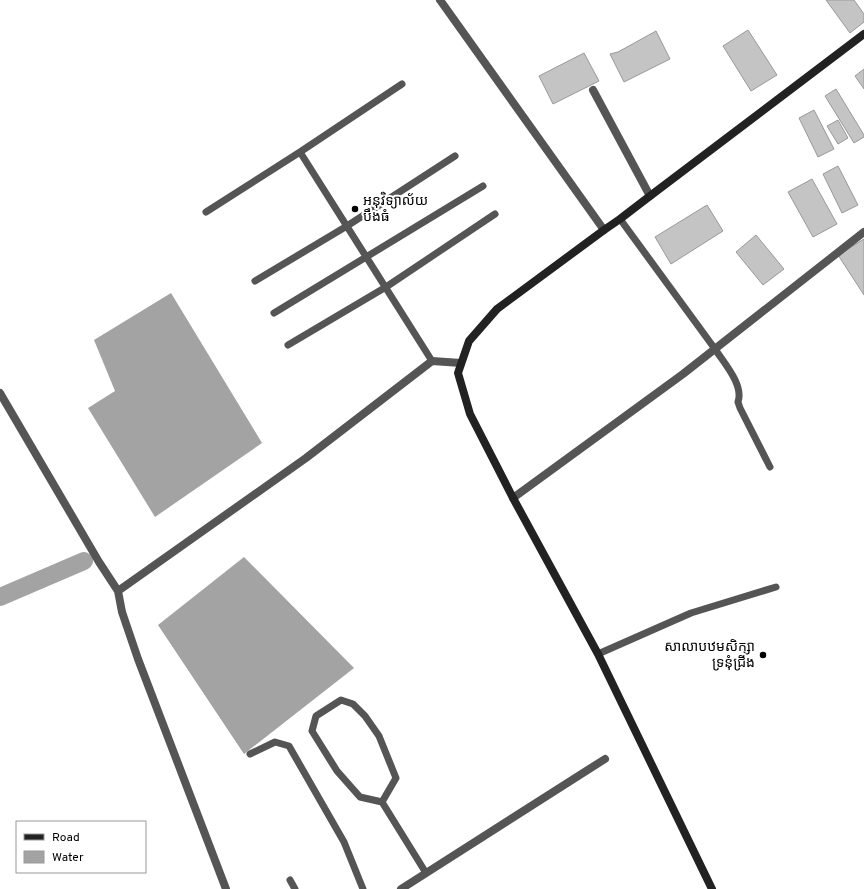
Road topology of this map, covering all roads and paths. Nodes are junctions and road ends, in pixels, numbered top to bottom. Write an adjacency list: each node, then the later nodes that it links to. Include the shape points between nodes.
1 (440, 0): 13 (street)
2 (864, 34): 8 (main road)
3 (402, 84): 5 (lane)
4 (593, 90): 8 (street)
5 (300, 152): 9 (lane); 12 (lane)
6 (455, 156): 12 (lane)
7 (483, 186): 15 (lane)
8 (650, 196): 11 (main road)
9 (206, 212)
10 (495, 214): 17 (lane)
11 (620, 219): 13 (main road); 20 (lane)
12 (347, 226): 15 (lane); 16 (lane)
13 (604, 230): 22 (main road, via 497,308 469,340)
14 (864, 232): 20 (street)
15 (366, 256): 17 (lane); 18 (lane)
16 (254, 281)
17 (386, 287): 19 (lane); 21 (lane)
18 (274, 313)
19 (288, 345)
20 (715, 349): 24 (lane, via 737,384 740,408); 25 (street)
21 (432, 361): 22 (street); 27 (street, via 306,458)
22 (461, 363): 25 (main road, via 458,373 470,414)
23 (0, 393): 27 (street)
24 (770, 467)
25 (512, 498): 28 (main road)
26 (776, 587): 28 (lane, via 691,614)
27 (118, 591): 34 (street, via 122,612 138,659)
28 (598, 654): 38 (main road)
29 (250, 754): 36 (lane, via 275,742 289,746 344,842)
30 (605, 759): 32 (street)
31 (382, 802): 31 (lane, via 396,778 379,736 365,716 353,704 341,700 316,716 312,730 337,771 360,797); 32 (lane)
32 (426, 873): 37 (street)
33 (290, 880): 35 (lane)
34 (226, 889)
35 (295, 889)
36 (363, 889)
37 (401, 889)
38 (712, 889)

